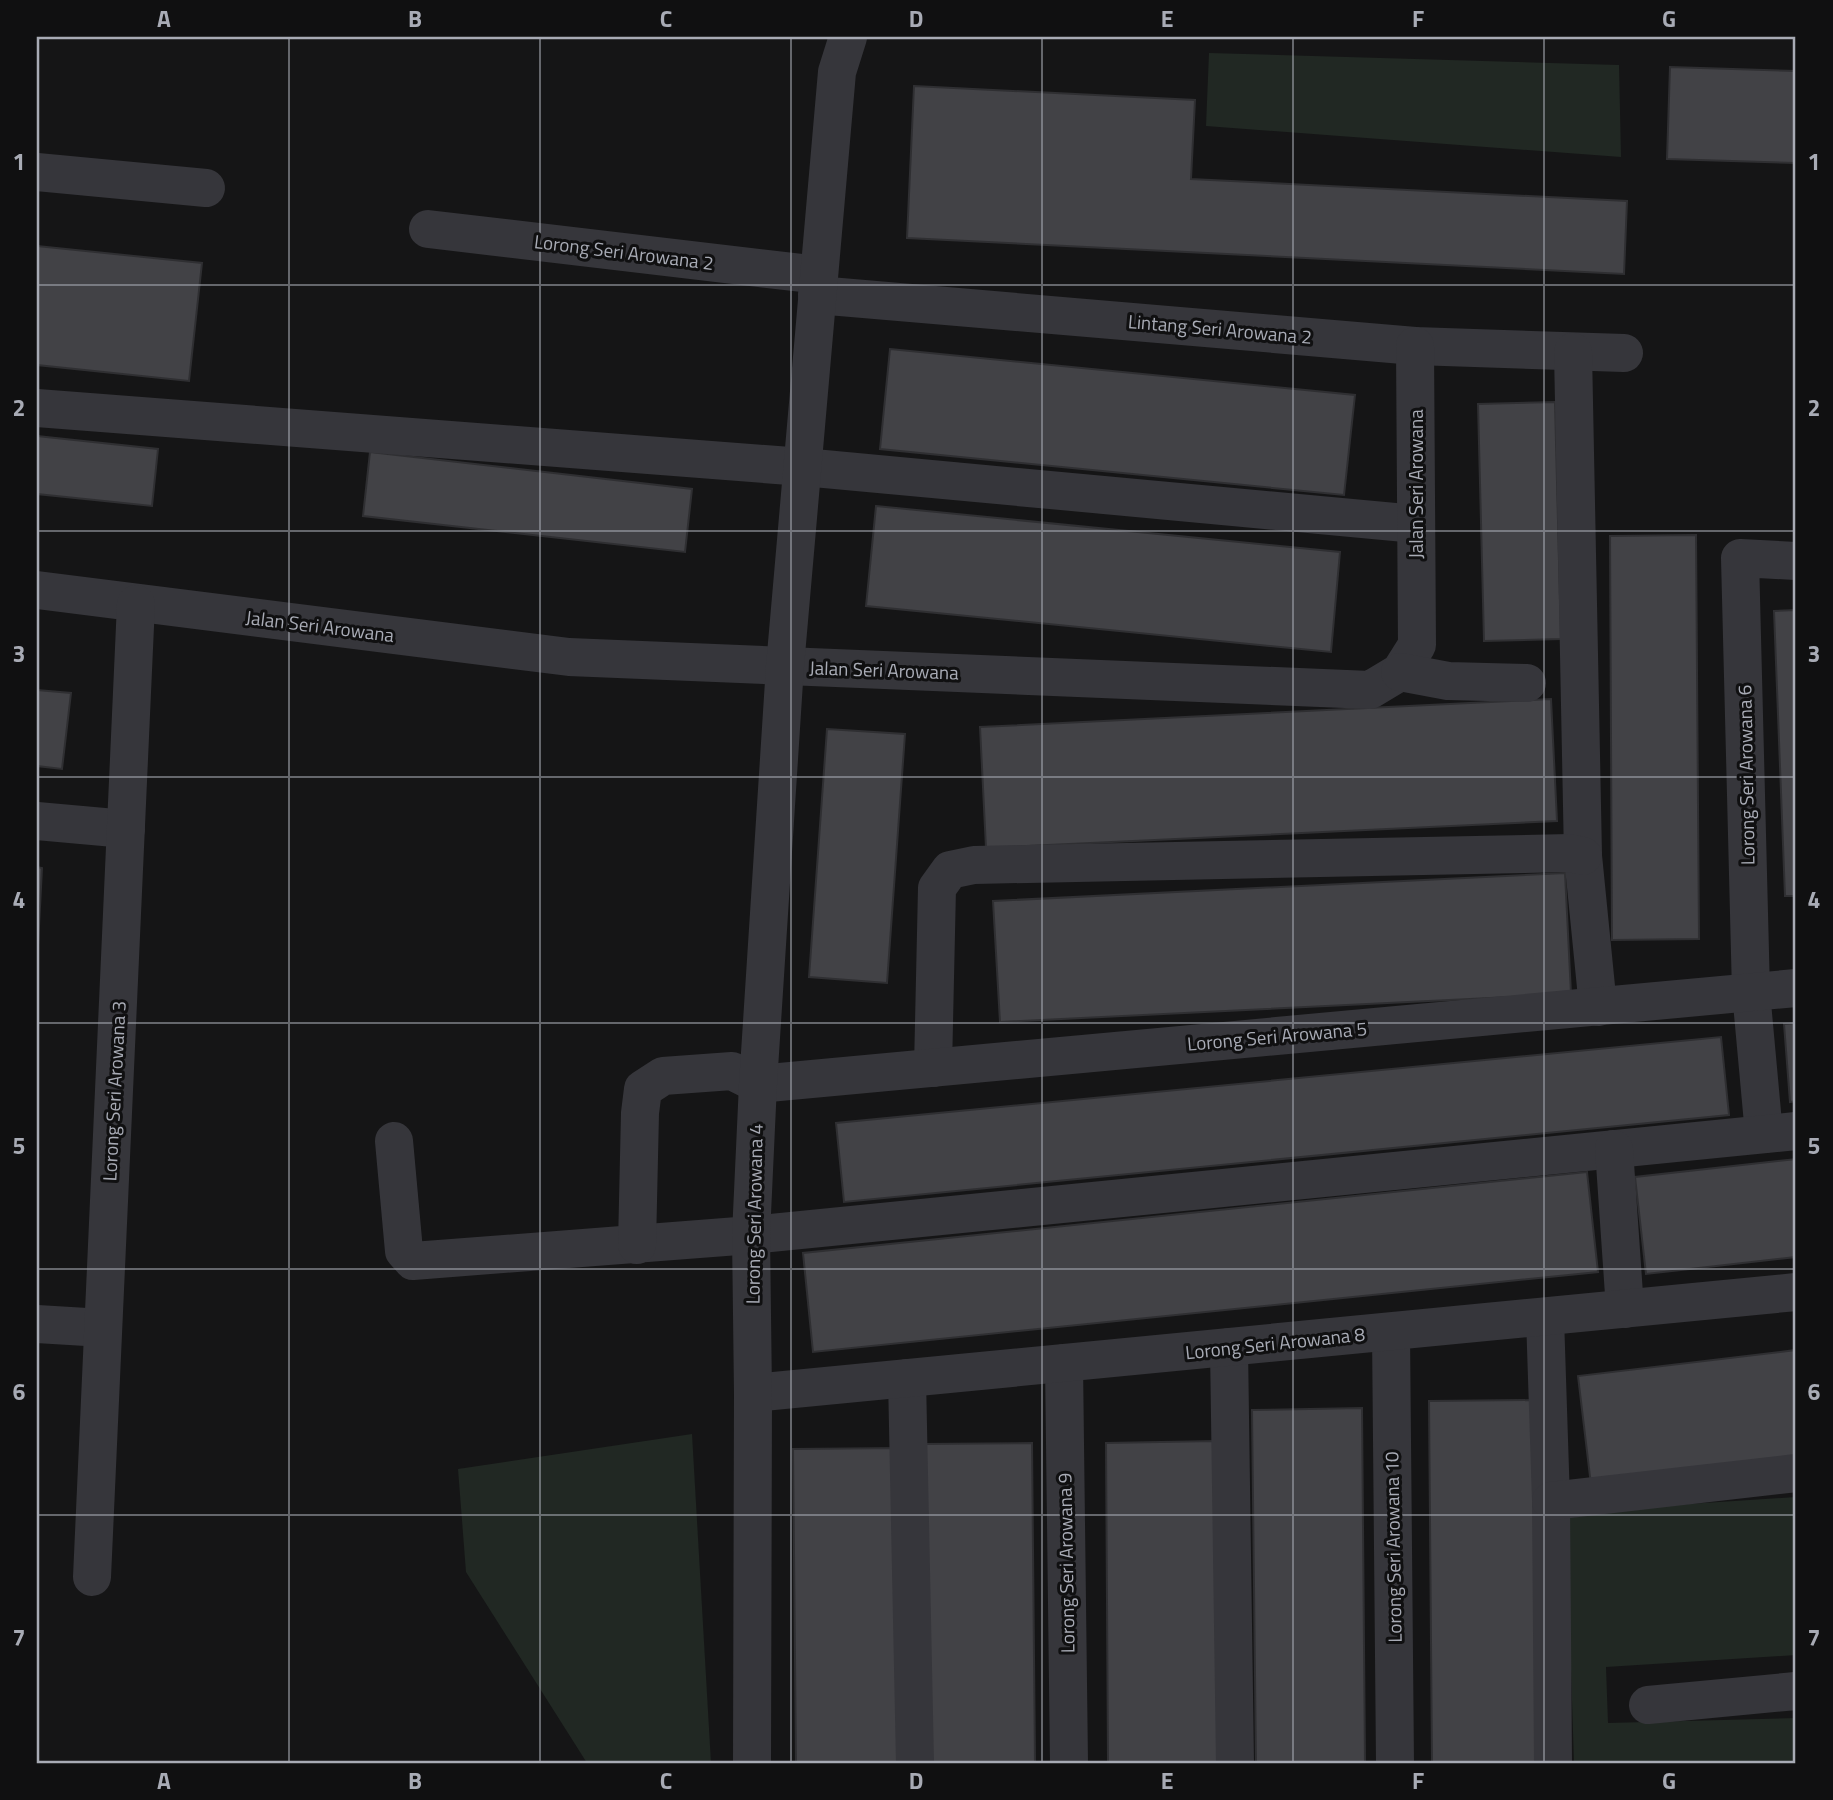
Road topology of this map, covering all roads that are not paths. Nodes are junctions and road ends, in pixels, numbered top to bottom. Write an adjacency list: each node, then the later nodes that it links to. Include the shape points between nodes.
1 (848, 37): 5 (street, Lorong Seri Arowana 4, via 837,72)
2 (37, 172): 3 (street)
3 (206, 188)
4 (428, 229): 5 (street, Lorong Seri Arowana 2)
5 (818, 285): 6 (street, Lintang Seri Arowana 2); 10 (street, Lorong Seri Arowana 4)
6 (1415, 346): 7 (street, Lintang Seri Arowana 2); 11 (street, Jalan Seri Arowana)
7 (1573, 352): 8 (street, Lintang Seri Arowana 2); 20 (street)
8 (1624, 354)
9 (37, 408): 10 (street)
10 (803, 467): 11 (street); 15 (street, Lorong Seri Arowana 4)
11 (1416, 524): 16 (street, Jalan Seri Arowana, via 1417,645)
12 (1796, 561): 22 (street, Lorong Seri Arowana 6, via 1740,558)
13 (37, 590): 14 (street, Jalan Seri Arowana)
14 (136, 604): 15 (street, Jalan Seri Arowana, via 569,657); 19 (street, Lorong Seri Arowana 3)
15 (785, 666): 16 (street, Jalan Seri Arowana, via 1370,690); 25 (street, Lorong Seri Arowana 4)
16 (1400, 672): 17 (street, via 1448,681)
17 (1527, 683)
18 (37, 821): 19 (street)
19 (126, 829): 35 (street, Lorong Seri Arowana 3)
20 (1583, 856): 23 (street); 24 (street, via 974,865 950,870 937,888)
21 (1796, 988): 22 (street, Lorong Seri Arowana 5)
22 (1751, 992): 23 (street, Lorong Seri Arowana 5); 26 (street, Lorong Seri Arowana 6)
23 (1598, 1007): 24 (street, Lorong Seri Arowana 5)
24 (933, 1068): 25 (street, Lorong Seri Arowana 5)
25 (758, 1084): 29 (street, Lorong Seri Arowana 4); 30 (street, via 732,1071 663,1076 643,1088)
26 (1780, 1132): 28 (street)
27 (394, 1141): 30 (street, via 404,1251 413,1261)
28 (1614, 1149): 29 (street); 32 (street)
29 (751, 1236): 30 (street); 40 (street, Lorong Seri Arowana 4)
30 (637, 1245)
31 (1796, 1292): 32 (street, Lorong Seri Arowana 8)
32 (1625, 1309): 33 (street, Lorong Seri Arowana 8)
33 (1545, 1317): 36 (street, Lorong Seri Arowana 8); 42 (street)
34 (37, 1324): 35 (street)
35 (103, 1328): 43 (street, Lorong Seri Arowana 3)
36 (1391, 1332): 37 (street, Lorong Seri Arowana 8); 50 (street, Lorong Seri Arowana 10)
37 (1229, 1347): 38 (street, Lorong Seri Arowana 8); 49 (street)
38 (1064, 1363): 39 (street, Lorong Seri Arowana 8); 48 (street, Lorong Seri Arowana 9)
39 (907, 1378): 40 (street, Lorong Seri Arowana 8); 47 (street)
40 (753, 1393): 46 (street, Lorong Seri Arowana 4)
41 (1796, 1473): 42 (street)
42 (1551, 1501): 51 (street)
43 (92, 1577)
44 (1796, 1691): 45 (street)
45 (1648, 1705)
46 (752, 1763)
47 (915, 1763)
48 (1069, 1763)
49 (1236, 1763)
50 (1395, 1763)
51 (1553, 1763)

